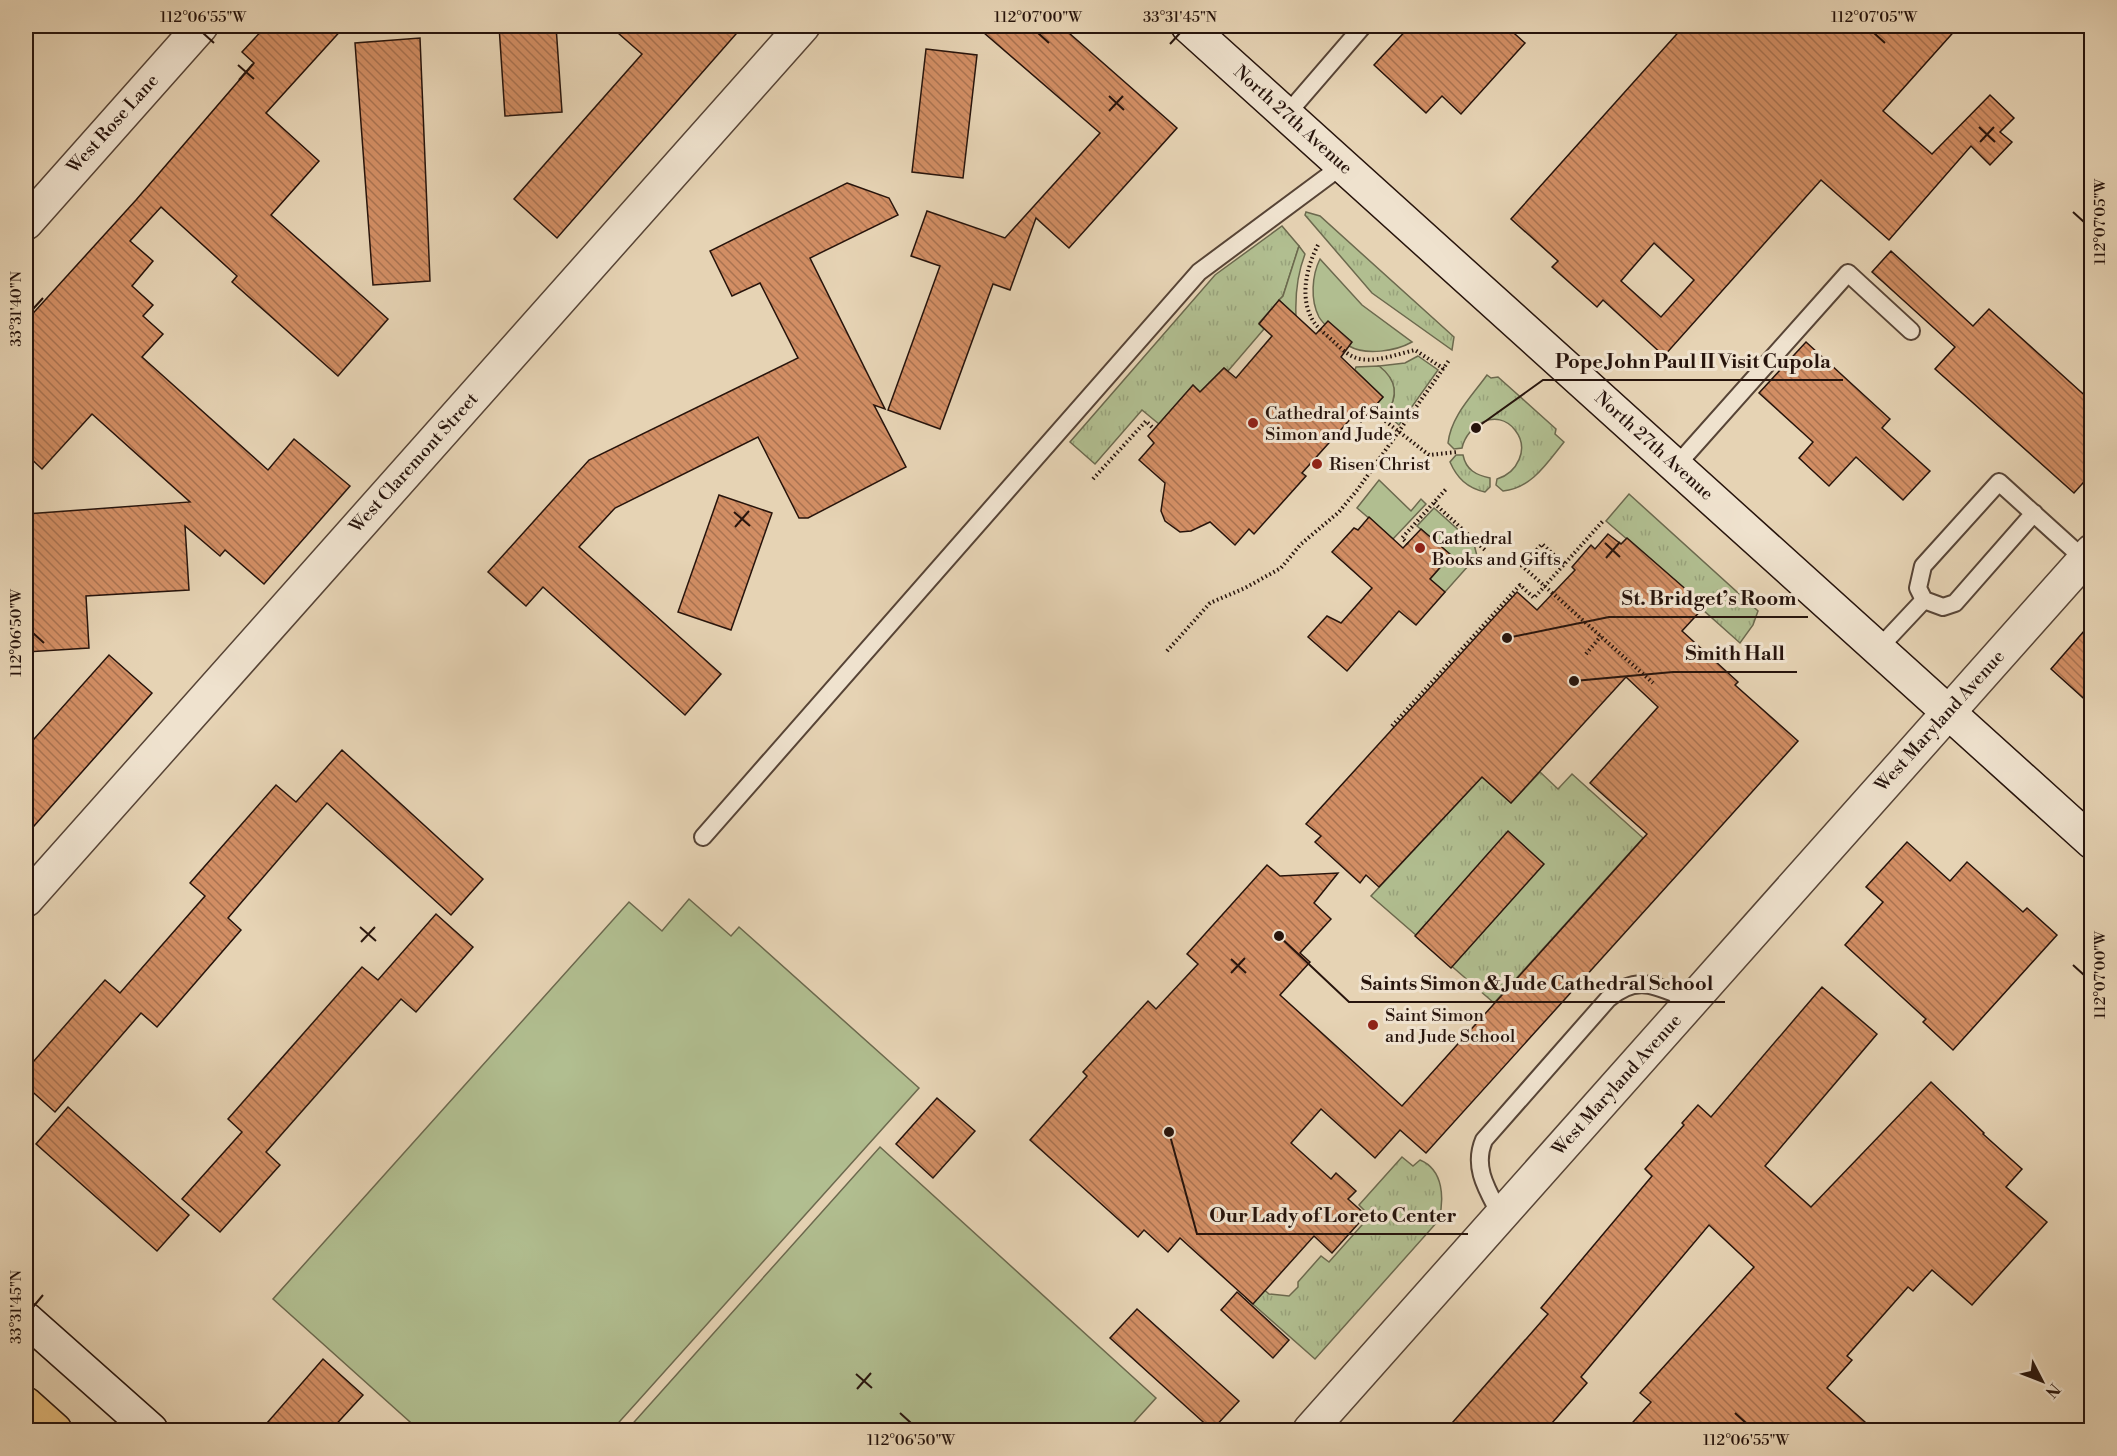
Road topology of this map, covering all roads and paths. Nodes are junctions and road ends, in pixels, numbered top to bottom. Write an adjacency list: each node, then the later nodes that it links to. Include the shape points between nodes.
1 (201, 26): 7 (street, West Rose Lane)
2 (803, 26): 37 (street, West Claremont Street)
3 (1188, 26): 5 (street, North 27th Avenue)
4 (1363, 26): 5 (lane)
5 (1287, 114): 6 (street, North 27th Avenue)
6 (1343, 165): 16 (street, North 27th Avenue); 35 (lane, via 1199,272)
7 (26, 223)
8 (1318, 245): 11 (path, via 1306,287 1308,310 1316,326 1355,358 1384,358 1415,350)
9 (1911, 331): 16 (lane, via 1848,273)
10 (1450, 359): 11 (path)
11 (1444, 369): 14 (path)
12 (1371, 410): 14 (path)
13 (1154, 429): 17 (path, via 1146,421)
14 (1399, 432): 15 (path, via 1429,455); 30 (path, via 1339,512 1301,544 1281,568 1210,603)
15 (1457, 452)
16 (1676, 466): 29 (street, North 27th Avenue)
17 (1093, 479)
18 (1447, 488): 19 (path)
19 (1434, 503): 22 (path, via 1402,538); 23 (path)
20 (2034, 513): 24 (lane); 27 (lane, via 1955,603 1943,607); 27 (lane, via 1999,482 1923,566 1918,588)
21 (1603, 521): 25 (path)
22 (1408, 544)
23 (1486, 550)
24 (2088, 555): 33 (street, West Maryland Avenue)
25 (1564, 564): 26 (path); 26 (path, via 1542,544 1522,566)
26 (1545, 586): 28 (path); 34 (path, via 1534,598 1520,585)
27 (1924, 600): 29 (lane)
28 (1601, 636): 31 (path); 32 (path)
29 (1878, 649): 33 (street, North 27th Avenue)
30 (1167, 651)
31 (1586, 654)
32 (1653, 682)
33 (1948, 712): 36 (street, North 27th Avenue); 38 (street, West Maryland Avenue)
34 (1392, 726)
35 (703, 837)
36 (2091, 843)
37 (26, 900)
38 (1692, 1000): 39 (street, West Maryland Avenue); 39 (lane, via 1641,983 1629,984 1592,1016 1479,1150 1478,1166)
39 (1501, 1216): 44 (street, West Maryland Avenue)
40 (26, 1319): 43 (street)
41 (26, 1404): 42 (highway)
42 (55, 1431)
43 (151, 1431)
44 (1310, 1431)

